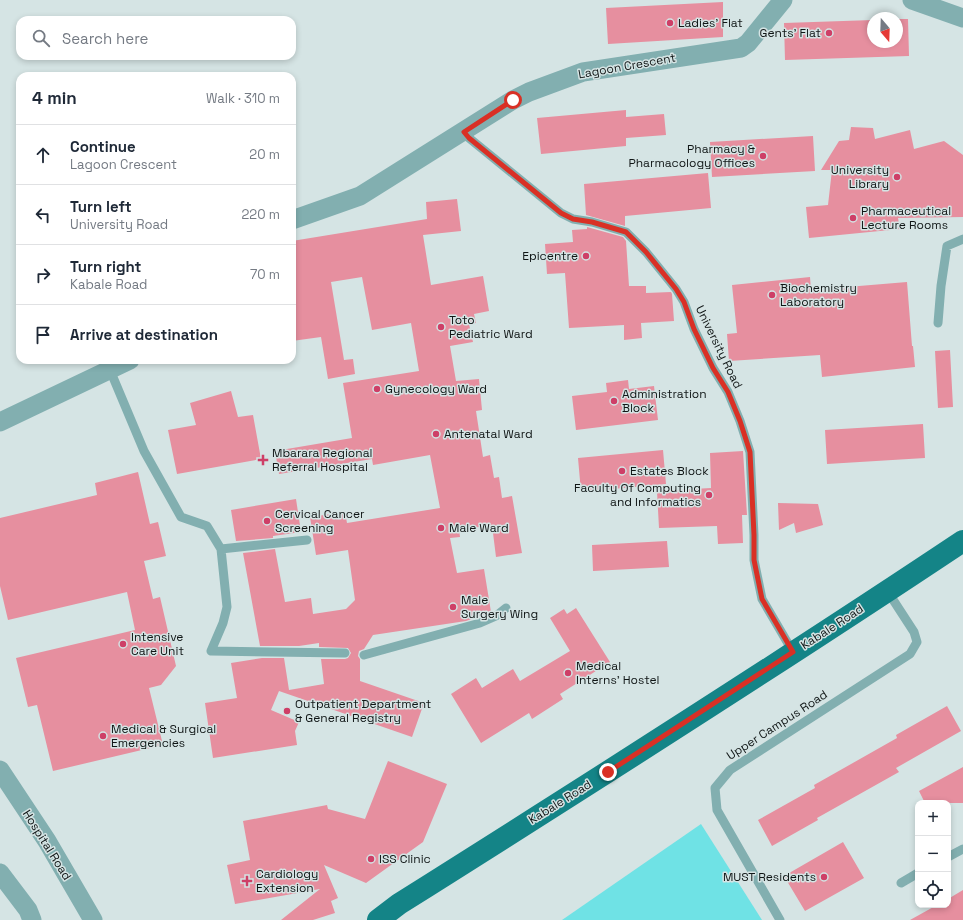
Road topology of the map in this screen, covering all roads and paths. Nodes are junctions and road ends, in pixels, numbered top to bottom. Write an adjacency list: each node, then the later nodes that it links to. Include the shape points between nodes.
1 (783, 0): 4 (street, Lagoon Crescent, via 741,48 583,72 513,100)
2 (912, 0): 3 (street)
3 (963, 18)
4 (464, 132): 5 (street, Lagoon Crescent, via 360,196); 16 (lane, University Road, via 561,213 573,219 626,232 676,289 713,368 728,392 750,452 754,560 762,599)
5 (296, 219)
6 (963, 240): 7 (lane, via 947,246)
7 (938, 323)
8 (122, 364): 9 (street)
9 (110, 370): 10 (street); 13 (lane, via 144,451 180,517 207,526)
10 (0, 422)
11 (307, 540): 13 (lane)
12 (963, 541): 14 (main road, Kabale Road)
13 (222, 550): 17 (lane, via 227,607 223,623 210,650)
14 (888, 592): 16 (main road, Kabale Road); 28 (lane, Upper Campus Road, via 914,632 917,642 910,654 730,770 716,788 717,810)
15 (506, 608): 18 (lane, via 480,623)
16 (793, 652): 27 (main road, Kabale Road, via 399,904)
17 (344, 653)
18 (364, 655)
19 (0, 770): 26 (street, Hospital Road, via 47,841)
20 (963, 848): 21 (lane)
21 (951, 855)
22 (0, 873): 25 (street, via 28,910)
23 (915, 875): 24 (lane)
24 (901, 883)
25 (32, 920)
26 (93, 920)
27 (378, 920)
28 (780, 920)

